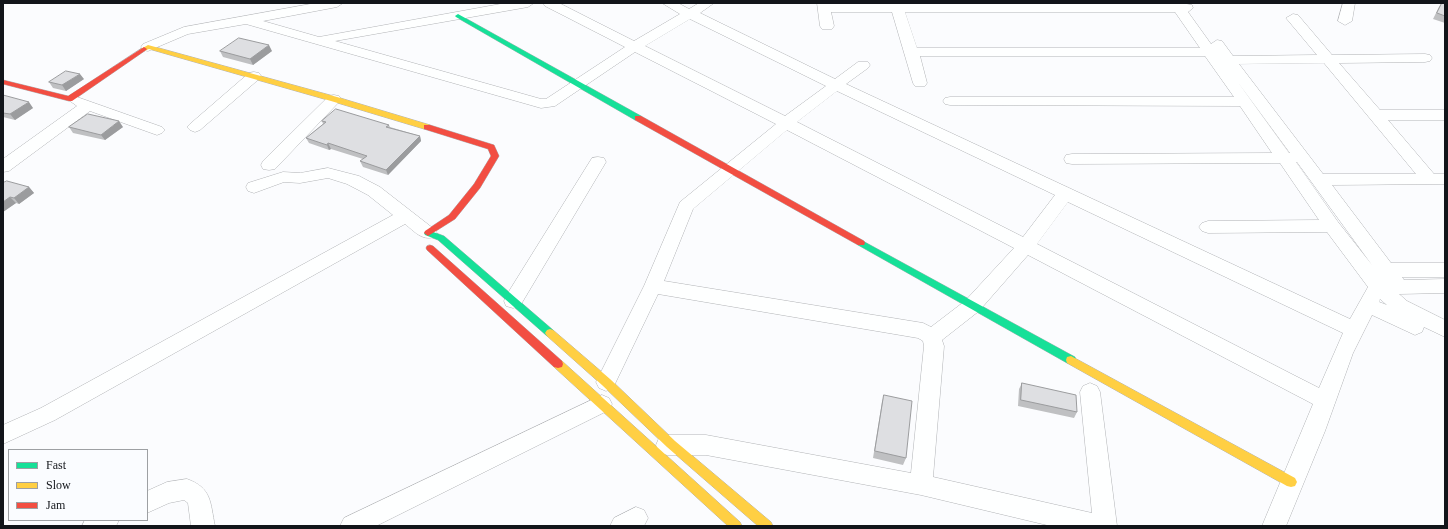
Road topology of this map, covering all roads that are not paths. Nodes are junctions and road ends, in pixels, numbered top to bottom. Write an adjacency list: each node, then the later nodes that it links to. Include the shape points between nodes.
1 (268, 3): 14 (street)
2 (337, 3): 14 (street)
3 (528, 3): 13 (street)
4 (549, 3): 20 (street)
5 (668, 3): 12 (street)
6 (708, 3): 12 (street)
7 (1350, 3): 17 (street)
8 (823, 5): 11 (street); 18 (street)
9 (1093, 6): 10 (street); 11 (street)
10 (1183, 6): 23 (street)
11 (897, 8): 22 (street)
12 (690, 14): 20 (street); 31 (street)
13 (458, 16): 19 (street); 30 (street)
14 (265, 17): 16 (street)
15 (1293, 18): 24 (street)
16 (246, 20): 19 (street); 21 (street, via 184,31)
17 (1345, 21)
18 (827, 26)
19 (319, 40): 30 (street, via 541,104 550,103)
20 (635, 46): 30 (street); 39 (street)
21 (148, 48): 27 (street); 32 (street)
22 (912, 52): 23 (street); 29 (street)
23 (1218, 56): 24 (street); 35 (street); 42 (street)
24 (1327, 58): 25 (street); 38 (street)
25 (1425, 58)
26 (863, 65): 31 (street)
27 (254, 76): 33 (street); 40 (street)
28 (3, 82): 32 (street)
29 (920, 83)
30 (579, 84): 48 (street)
31 (836, 85): 39 (street); 53 (street)
32 (69, 99): 36 (street)
33 (334, 100): 46 (street); 57 (street, via 478,142 493,150 495,156 492,163 477,186 452,217)
34 (950, 101): 35 (street)
35 (1243, 102): 44 (street)
36 (88, 104): 41 (street); 47 (street)
37 (1445, 115): 38 (street)
38 (1376, 116): 49 (street)
39 (786, 123): 48 (street); 58 (street)
40 (195, 127)
41 (158, 130)
42 (1301, 158): 44 (street); 51 (street)
43 (1072, 159): 44 (street)
44 (1284, 159): 55 (street)
45 (598, 162): 66 (street)
46 (268, 165)
47 (3, 167)
48 (729, 170): 62 (street, via 686,206); 67 (street)
49 (1428, 178): 50 (street); 51 (street)
50 (1445, 179)
51 (1318, 180): 59 (street)
52 (254, 187): 54 (street, via 283,177 300,178 328,173 365,185)
53 (1065, 194): 58 (street); 68 (street)
54 (405, 216): 57 (street); 76 (street, via 48,414)
55 (1332, 226): 56 (street); 61 (street)
56 (1208, 227)
57 (428, 233): 66 (street, via 441,238); 75 (street, via 428,246)
58 (1025, 247): 67 (street); 74 (street)
59 (1385, 269): 60 (street); 61 (street); 64 (street)
60 (1445, 270)
61 (1366, 271): 65 (street)
62 (653, 286): 70 (street, via 923,331); 72 (street)
63 (1445, 286): 64 (street)
64 (1399, 287): 65 (street)
65 (1373, 297): 68 (street); 69 (street, via 1400,306); 71 (street)
66 (513, 301): 72 (street)
67 (972, 306): 70 (street); 78 (street)
68 (1353, 329): 74 (street)
69 (1445, 330)
70 (932, 337): 79 (street, via 934,346)
71 (1445, 341)
72 (606, 382): 77 (street)
73 (1090, 392): 88 (street)
74 (1324, 400): 78 (street)
75 (602, 404): 77 (street); 84 (street)
76 (3, 435)
77 (662, 446): 79 (street, via 706,445); 85 (street); 86 (street)
78 (1291, 482): 89 (street)
79 (921, 485): 87 (street)
80 (148, 502): 83 (street, via 167,493 187,489 198,497)
81 (105, 521): 82 (street)
82 (94, 526)
83 (203, 526)
84 (352, 526)
85 (736, 526)
86 (767, 526)
87 (1098, 526)
88 (1105, 526)
89 (1274, 526)

